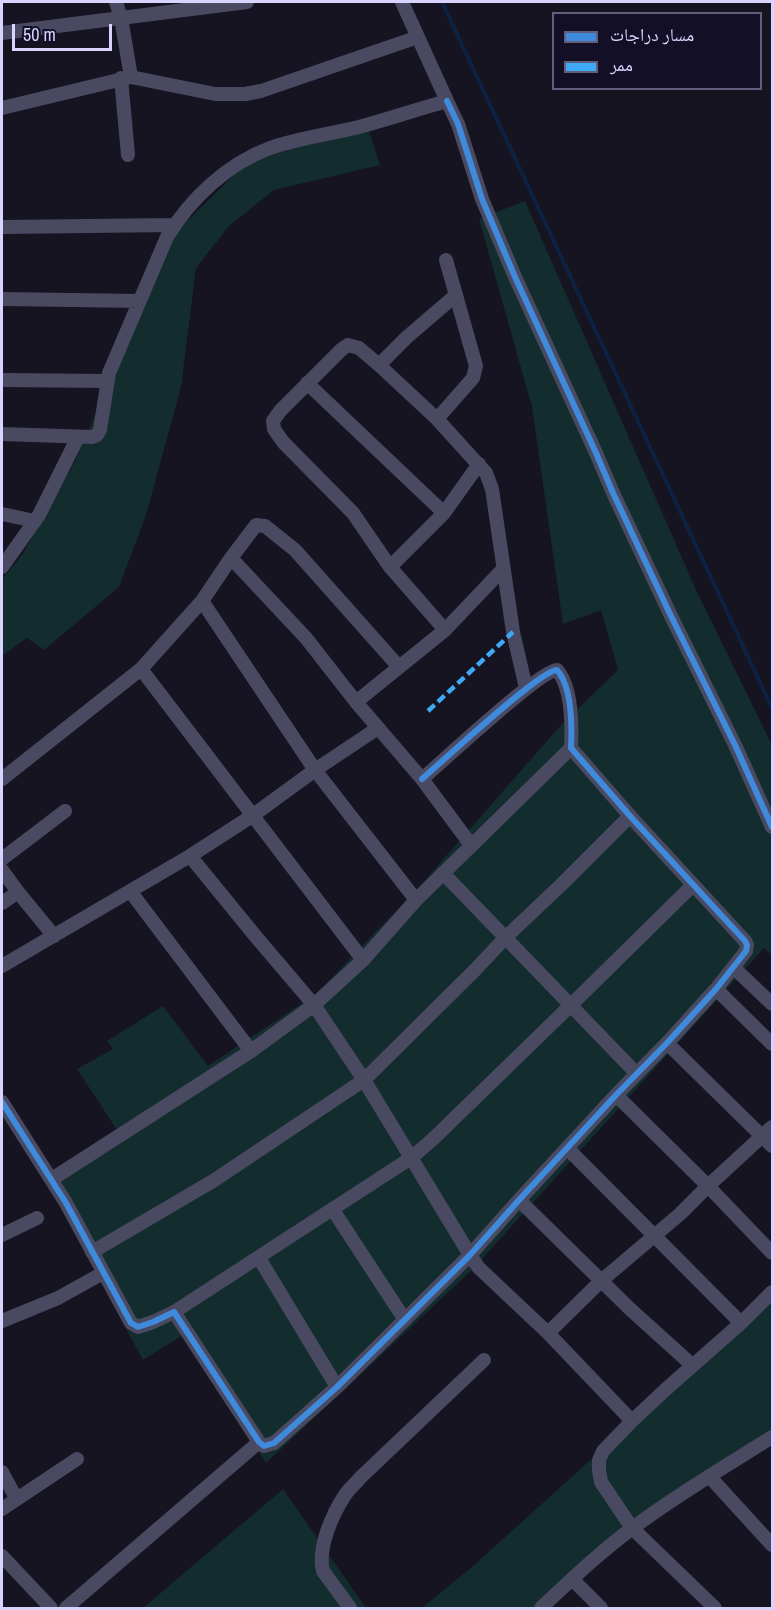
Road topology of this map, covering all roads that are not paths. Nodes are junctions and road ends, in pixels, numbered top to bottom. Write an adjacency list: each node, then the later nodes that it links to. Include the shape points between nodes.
1 (116, 2): 4 (street)
2 (248, 2): 4 (street)
3 (402, 2): 6 (street)
4 (121, 18): 5 (street); 7 (street)
5 (2, 33)
6 (418, 37): 7 (street, via 245,94 215,94); 8 (street)
7 (126, 78): 9 (street); 10 (street)
8 (447, 101): 11 (street, via 280,145 242,160 203,192); 46 (street, via 519,286)
9 (2, 108)
10 (128, 155)
11 (174, 225): 12 (street); 16 (street)
12 (2, 227)
13 (446, 260): 14 (street)
14 (456, 295): 17 (street); 21 (street, via 476,366 473,378)
15 (2, 299): 16 (street)
16 (140, 301): 19 (street)
17 (379, 364): 20 (street, via 359,348 348,345); 21 (street)
18 (2, 380): 19 (street)
19 (108, 381): 23 (street, via 100,430 92,437)
20 (307, 383): 25 (street); 30 (street, via 273,421 274,429 353,513)
21 (437, 419): 24 (street)
22 (2, 434): 23 (street)
23 (78, 437): 27 (street)
24 (479, 464): 25 (street); 31 (street, via 492,489)
25 (444, 513): 30 (street)
26 (2, 514): 27 (street)
27 (35, 520): 29 (street)
28 (231, 558): 32 (street); 34 (street, via 253,527 265,526 295,550); 37 (street, via 306,638)
29 (2, 567)
30 (390, 567): 33 (street)
31 (503, 569): 33 (street); 36 (street)
32 (202, 601): 35 (street); 40 (street)
33 (446, 630): 34 (street)
34 (399, 666): 37 (street)
35 (141, 669): 41 (street); 44 (street)
36 (526, 688): 39 (street, via 554,669 559,671 572,720); 42 (street)
37 (356, 702): 38 (street)
38 (378, 729): 40 (street); 42 (street)
39 (571, 748): 45 (street); 47 (street)
40 (315, 770): 44 (street); 55 (street)
41 (2, 779)
42 (422, 779): 47 (street)
43 (65, 811): 49 (street)
44 (252, 816): 48 (street); 59 (street)
45 (630, 816): 52 (street); 58 (street)
46 (772, 827)
47 (471, 845): 51 (street)
48 (190, 856): 53 (street); 64 (street)
49 (2, 859)
50 (2, 870): 54 (street)
51 (443, 873): 55 (street); 58 (street)
52 (693, 885): 61 (street, via 747,945); 65 (street)
53 (130, 891): 57 (street); 68 (street)
54 (18, 892): 56 (street); 57 (street)
55 (416, 900): 59 (street)
56 (2, 903)
57 (54, 936): 60 (street)
58 (506, 937): 65 (street); 70 (street)
59 (363, 960): 64 (street)
60 (2, 966)
61 (734, 968): 62 (street); 63 (street)
62 (716, 989): 66 (street); 67 (street)
63 (772, 1004)
64 (314, 1005): 68 (street); 70 (street)
65 (571, 1005): 69 (street); 75 (street)
66 (668, 1043): 69 (street); 73 (street)
67 (772, 1044)
68 (251, 1051): 76 (street)
69 (637, 1074): 71 (street)
70 (364, 1080): 75 (street); 83 (street, via 213,1180)
71 (616, 1095): 74 (street); 77 (street)
72 (2, 1102): 76 (street)
73 (769, 1136): 77 (street)
74 (567, 1148): 78 (street); 82 (street)
75 (411, 1158): 79 (street); 85 (street)
76 (52, 1179): 83 (street)
77 (708, 1186): 82 (street); 84 (street)
78 (519, 1200): 85 (street); 88 (street)
79 (333, 1210): 86 (street); 91 (street)
80 (37, 1218): 81 (street)
81 (2, 1235)
82 (654, 1235): 88 (street); 93 (street)
83 (92, 1252): 87 (street)
84 (772, 1253)
85 (470, 1255): 91 (street); 94 (street)
86 (259, 1258): 90 (street); 97 (street)
87 (103, 1273): 90 (street, via 133,1326); 92 (street, via 58,1298)
88 (601, 1281): 94 (street); 96 (street)
89 (772, 1292): 93 (street)
90 (174, 1312): 100 (street)
91 (405, 1320): 97 (street)
92 (2, 1321)
93 (741, 1323): 96 (street)
94 (548, 1333): 98 (street)
95 (484, 1360): 112 (street, via 345,1494 324,1542 321,1564)
96 (692, 1365): 98 (street)
97 (337, 1387): 100 (street, via 274,1443 264,1446)
98 (632, 1421): 106 (street, via 603,1451 599,1470 601,1482)
99 (772, 1437): 103 (street)
100 (259, 1442): 111 (street)
101 (77, 1459): 104 (street)
102 (2, 1472): 104 (street)
103 (710, 1476): 106 (street); 107 (street)
104 (16, 1498): 105 (street)
105 (2, 1509)
106 (632, 1528): 109 (street); 115 (street)
107 (772, 1545)
108 (2, 1556): 110 (street)
109 (572, 1579): 113 (street); 114 (street)
110 (51, 1608)
111 (66, 1608)
112 (350, 1608)
113 (541, 1608)
114 (601, 1608)
115 (715, 1608)

